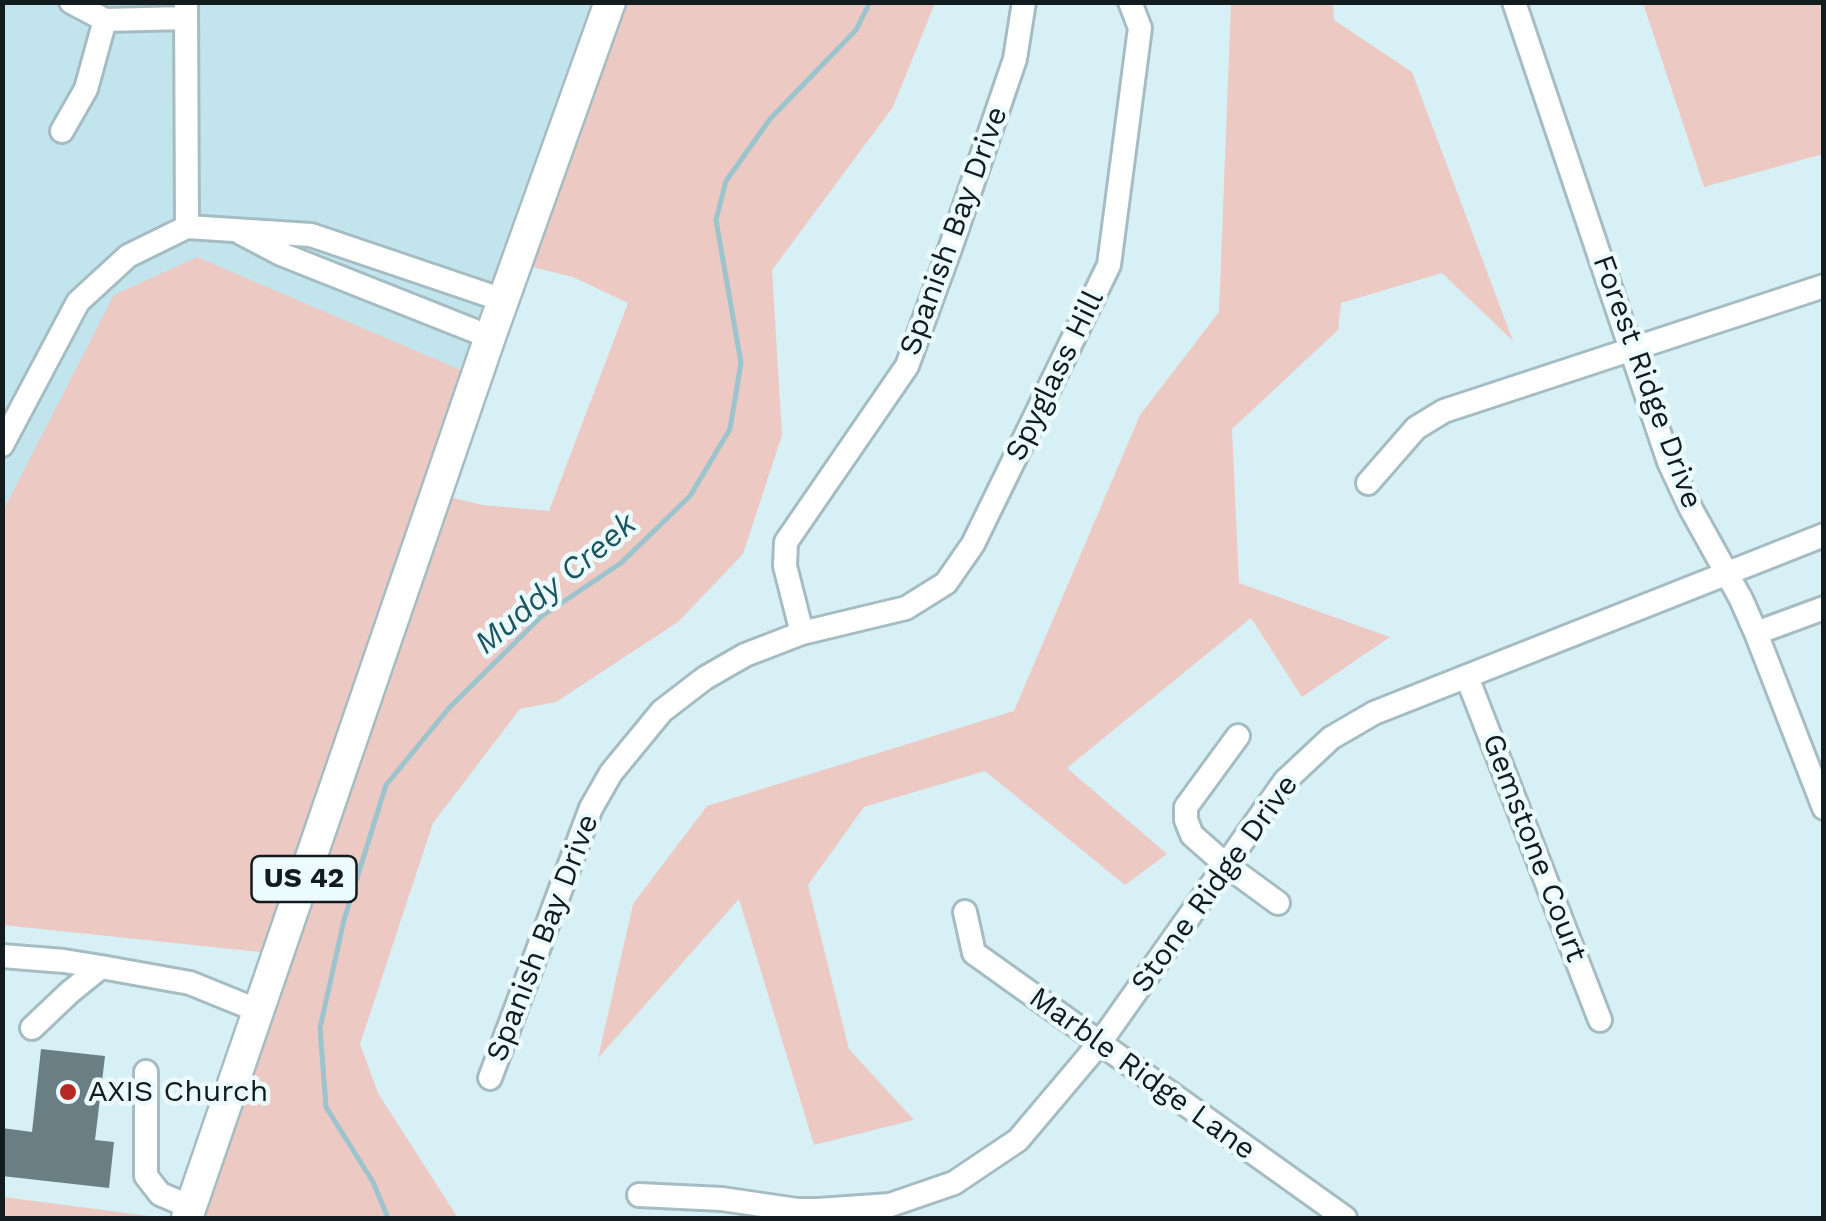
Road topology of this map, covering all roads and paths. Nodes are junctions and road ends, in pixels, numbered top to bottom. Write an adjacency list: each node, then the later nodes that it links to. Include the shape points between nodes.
1 (71, 2): 7 (street)
2 (610, 2): 12 (main road, US 42)
3 (1024, 2): 20 (street, Spanish Bay Drive, via 1016,60 907,366 786,542 785,566)
4 (1130, 2): 20 (street, Spyglass Hill, via 1140,28 1109,265 974,544 946,583 906,608)
5 (1514, 2): 14 (street, Forest Ridge Drive)
6 (186, 10): 7 (street); 9 (street)
7 (105, 20): 8 (street, via 86,88)
8 (62, 131)
9 (187, 227): 10 (street); 15 (street, via 128,256 78,302)
10 (233, 229): 12 (street, via 311,234); 13 (street)
11 (1824, 286): 14 (street)
12 (503, 300): 13 (main road, US 42)
13 (490, 337): 30 (main road, US 42)
14 (1632, 348): 16 (street, via 1444,411 1416,428); 18 (street, Forest Ridge Drive, via 1669,462)
15 (2, 446)
16 (1368, 483)
17 (1824, 535): 18 (street, Stone Ridge Drive)
18 (1726, 573): 21 (street, Forest Ridge Drive); 22 (street, Stone Ridge Drive)
19 (1824, 608): 21 (street)
20 (802, 633): 35 (street, Spanish Bay Drive, via 705,678 662,712 612,773 591,808)
21 (1756, 633): 24 (street, Forest Ridge Drive)
22 (1467, 677): 25 (street, Stone Ridge Drive, via 1331,738 1285,782); 31 (street, Gemstone Court)
23 (1238, 736): 25 (street, via 1186,807 1192,836)
24 (1824, 808)
25 (1226, 865): 26 (street); 33 (street, Stone Ridge Drive)
26 (1278, 902)
27 (966, 912): 33 (street, Marble Ridge Lane, via 974,953)
28 (2, 956): 29 (street)
29 (101, 967): 30 (street, via 190,984); 32 (street)
30 (259, 1011): 37 (main road, US 42)
31 (1600, 1020)
32 (32, 1028)
33 (1100, 1044): 38 (street, Stone Ridge Drive, via 1018,1140 954,1183); 40 (street, Marble Ridge Lane)
34 (146, 1072): 37 (street, via 146,1176)
35 (490, 1078)
36 (638, 1195): 39 (street, Stone Ridge Drive)
37 (189, 1213)
38 (846, 1213): 39 (street, Stone Ridge Drive)
39 (818, 1214)
40 (1345, 1218)

